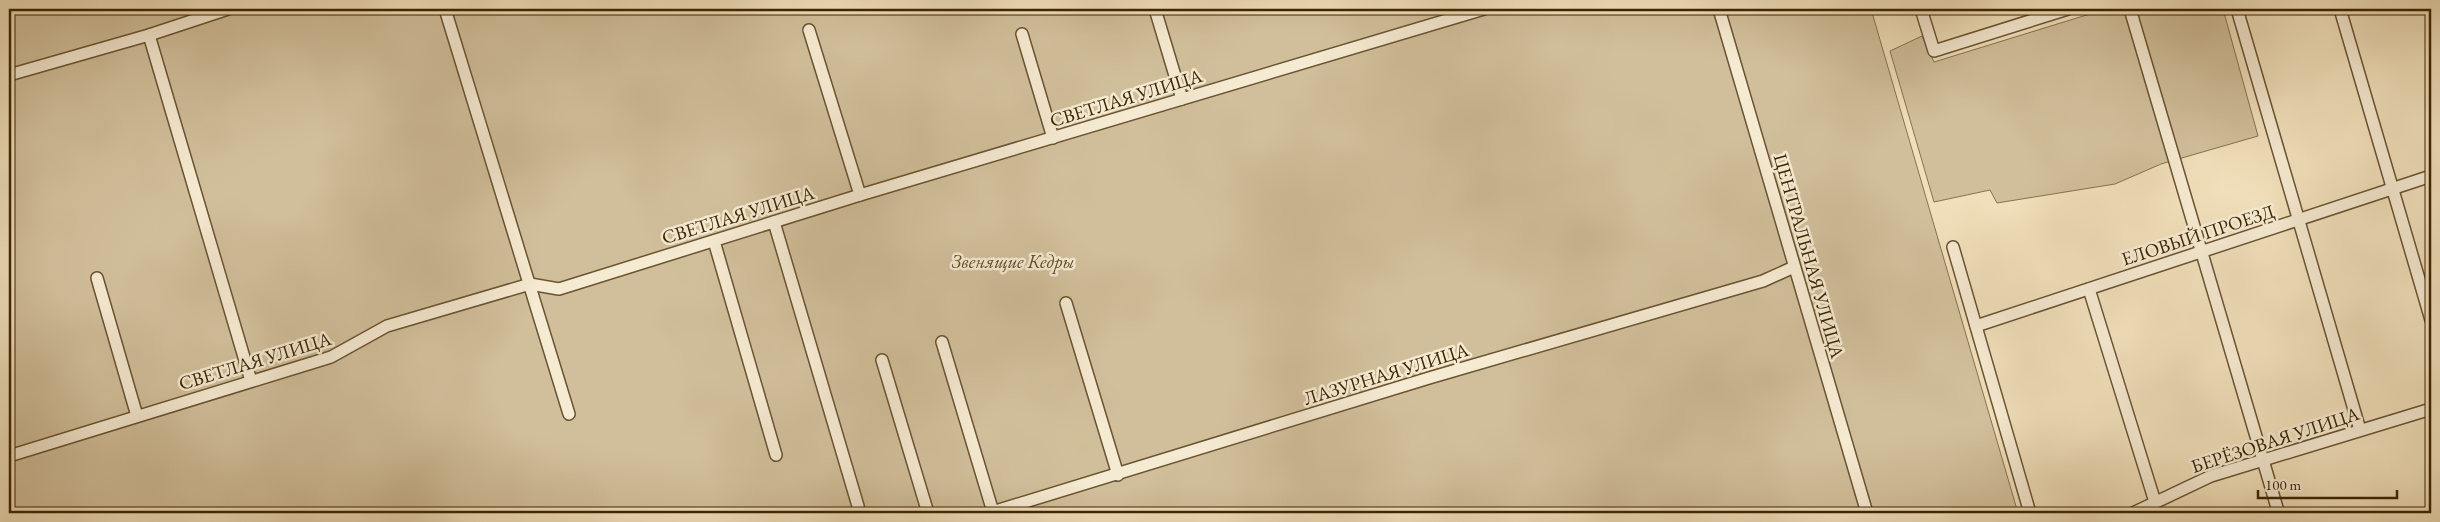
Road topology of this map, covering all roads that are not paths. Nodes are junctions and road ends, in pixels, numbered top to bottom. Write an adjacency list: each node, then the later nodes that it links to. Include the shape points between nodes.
1 (228, 9): 15 (street)
2 (445, 9): 29 (street)
3 (1155, 9): 17 (street)
4 (1484, 9): 17 (street, СВЕТЛАЯ УЛИЦА)
5 (1719, 9): 27 (street, ЦЕНТРАЛЬНАЯ УЛИЦА)
6 (1921, 9): 12 (street, via 1934,51)
7 (2027, 9): 12 (street)
8 (2068, 9): 12 (street)
9 (2130, 9): 26 (street)
10 (2237, 9): 22 (street)
11 (2340, 9): 20 (street)
12 (2031, 21)
13 (809, 30): 21 (street)
14 (1022, 34): 18 (street)
15 (149, 35): 16 (street); 36 (street)
16 (9, 75)
17 (1182, 99): 18 (street, СВЕТЛАЯ УЛИЦА)
18 (1053, 138): 21 (street, СВЕТЛАЯ УЛИЦА)
19 (2431, 176): 20 (street, ЕЛОВЫЙ ПРОЕЗД)
20 (2393, 189): 22 (street, ЕЛОВЫЙ ПРОЕЗД); 32 (street)
21 (860, 195): 23 (street, СВЕТЛАЯ УЛИЦА)
22 (2297, 220): 26 (street, ЕЛОВЫЙ ПРОЕЗД); 40 (street)
23 (774, 222): 24 (street, СВЕТЛАЯ УЛИЦА); 46 (street)
24 (714, 240): 29 (street, СВЕТЛАЯ УЛИЦА, via 559,289); 41 (street)
25 (1953, 247): 33 (street)
26 (2203, 251): 30 (street, ЕЛОВЫЙ ПРОЕЗД); 43 (street)
27 (1794, 267): 44 (street, ЛАЗУРНАЯ УЛИЦА, via 1763,281 1429,378); 50 (street, ЦЕНТРАЛЬНАЯ УЛИЦА)
28 (97, 278): 39 (street)
29 (530, 284): 36 (street, СВЕТЛАЯ УЛИЦА, via 387,326 331,357); 38 (street)
30 (2089, 289): 33 (street, ЕЛОВЫЙ ПРОЕЗД); 45 (street)
31 (1066, 303): 44 (street)
32 (2431, 320)
33 (1976, 326): 51 (street)
34 (942, 342): 48 (street)
35 (882, 360): 49 (street)
36 (251, 381): 39 (street, СВЕТЛАЯ УЛИЦА)
37 (2431, 409): 40 (street, БЕРЁЗОВАЯ УЛИЦА)
38 (569, 414)
39 (137, 416): 42 (street, СВЕТЛАЯ УЛИЦА)
40 (2360, 430): 43 (street, БЕРЁЗОВАЯ УЛИЦА)
41 (776, 455)
42 (9, 456)
43 (2263, 460): 45 (street, БЕРЁЗОВАЯ УЛИЦА, via 2211,476); 47 (street)
44 (1118, 475): 48 (street, ЛАЗУРНАЯ УЛИЦА)
45 (2155, 502): 52 (street, БЕРЁЗОВАЯ УЛИЦА)
46 (858, 506)
47 (2278, 511)
48 (991, 512)
49 (928, 513)
50 (1867, 513)
51 (2030, 513)
52 (2133, 513)

